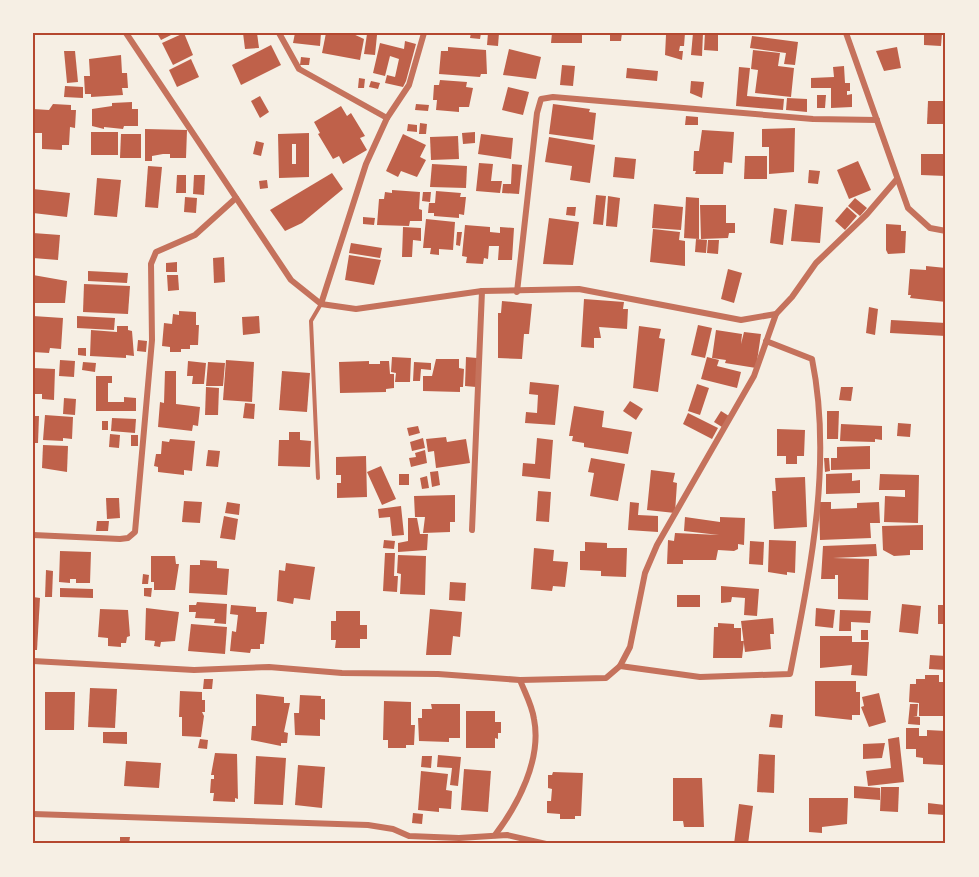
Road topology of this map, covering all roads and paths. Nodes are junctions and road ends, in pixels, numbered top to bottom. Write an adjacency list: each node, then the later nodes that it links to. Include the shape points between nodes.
1 (126, 33): 8 (street)
2 (279, 33): 5 (street, via 299,69)
3 (424, 33): 5 (street, via 410,85)
4 (846, 33): 6 (street)
5 (387, 118): 12 (street, via 366,164)
6 (877, 120): 7 (street); 11 (street, via 541,99)
7 (897, 179): 9 (street, via 908,208 930,228); 13 (street, via 816,263)
8 (236, 198): 12 (street, via 291,279); 17 (street, via 195,235 156,252 151,264 152,340 135,532 120,539)
9 (946, 231)
10 (482, 291): 11 (street); 12 (street, via 356,309); 16 (street)
11 (517, 292): 13 (street, via 579,289 741,320)
12 (321, 304): 15 (lane, via 311,321)
13 (776, 314): 14 (street)
14 (766, 341): 19 (street, via 754,376 657,545 645,573 630,647); 19 (street, via 812,359 818,390 820,444 811,571 790,674 700,677)
15 (318, 478)
16 (472, 530)
17 (33, 535)
18 (33, 661): 20 (street)
19 (620, 666): 20 (street, via 606,678)
20 (520, 680): 22 (street, via 535,721 535,745 514,807)
21 (33, 814): 22 (street, via 368,825 408,836)
22 (495, 835): 23 (street, via 520,836)
23 (546, 844)

